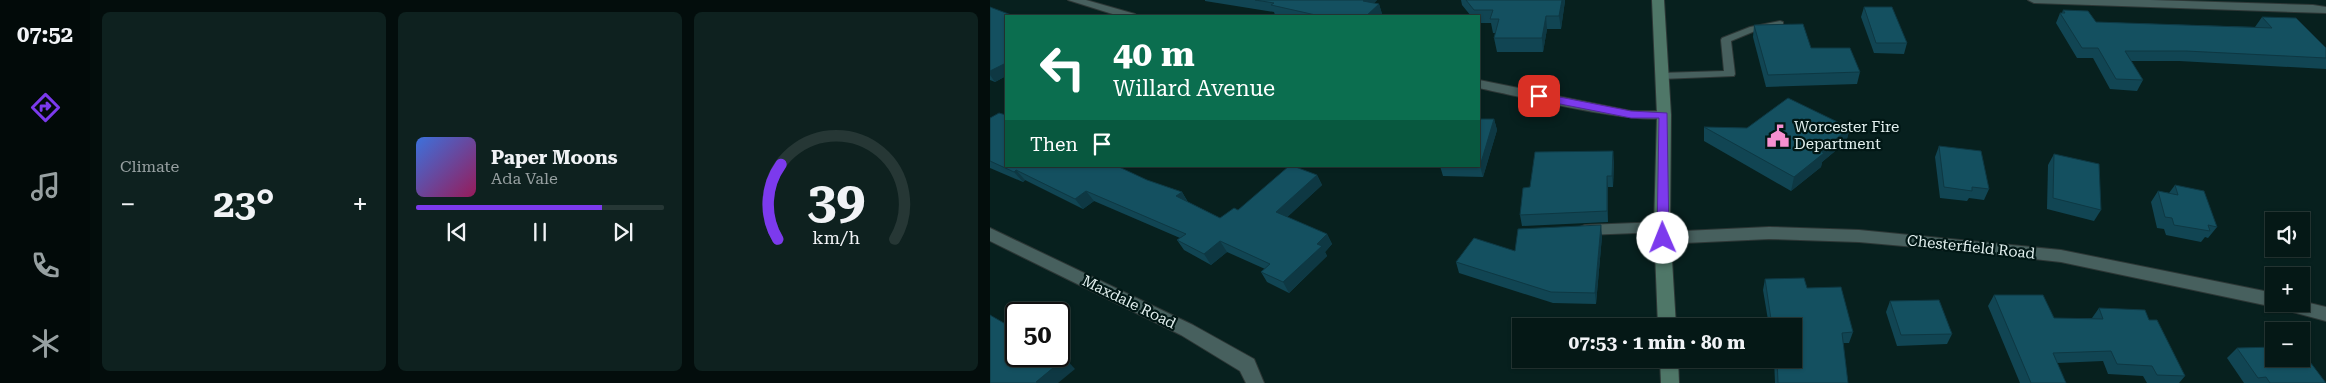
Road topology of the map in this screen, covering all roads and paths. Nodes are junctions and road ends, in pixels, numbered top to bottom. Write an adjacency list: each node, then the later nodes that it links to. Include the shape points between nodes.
1 (1074, 0): 6 (street)
2 (1658, 0): 8 (main road)
3 (2034, 0): 4 (street)
4 (2309, 4): 5 (street)
5 (2326, 10)
6 (1127, 15)
7 (1780, 24): 8 (lane, via 1753,29 1726,40 1730,74)
8 (1662, 76): 10 (main road)
9 (1480, 84): 10 (street, via 1588,108 1631,115)
10 (1664, 115): 12 (main road)
11 (1570, 231): 12 (lane)
12 (1663, 233): 14 (street, Chesterfield Road, via 1859,236 1969,246 2061,256); 17 (main road)
13 (990, 234): 19 (street, Maxdale Road, via 1187,330 1247,365)
14 (2265, 298)
15 (2310, 310): 16 (street)
16 (2326, 314)
17 (1667, 318)
18 (1669, 368): 20 (main road)
19 (1255, 383)
20 (1670, 383)

